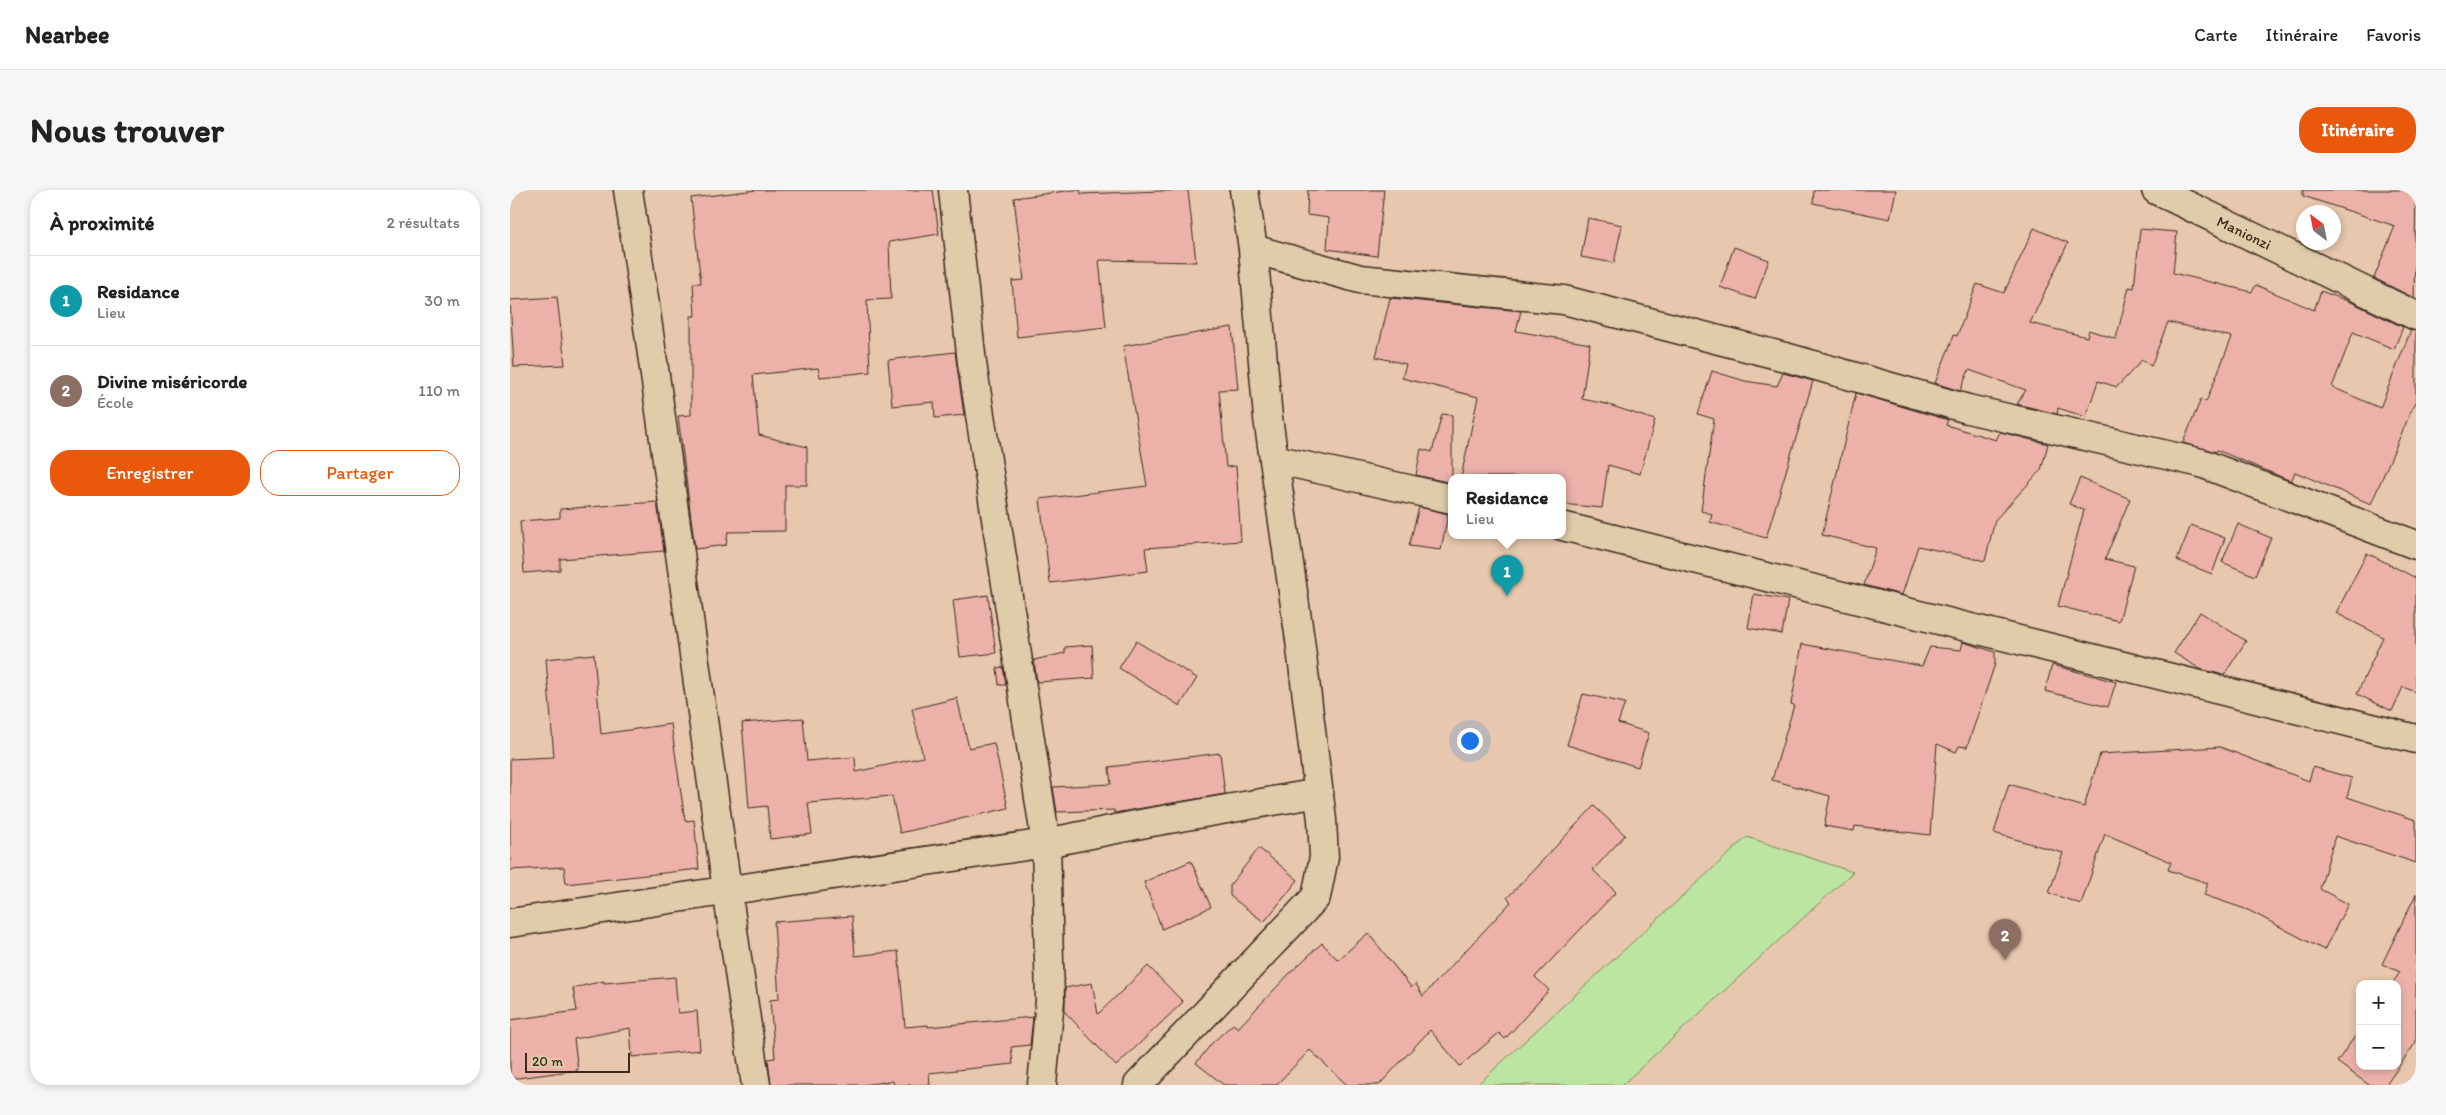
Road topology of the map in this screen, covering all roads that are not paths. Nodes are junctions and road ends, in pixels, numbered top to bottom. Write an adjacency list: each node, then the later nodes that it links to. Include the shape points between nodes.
1 (628, 190): 14 (street, via 660,399)
2 (953, 190): 13 (street, via 972,363)
3 (1244, 190): 5 (street)
4 (2156, 190): 6 (street, Manionzi)
5 (1253, 249): 7 (street); 10 (street, via 1360,279 1564,300 1785,357 1968,409 2202,463)
6 (2415, 316)
7 (1274, 459): 8 (street); 12 (street)
8 (1448, 498)
9 (1566, 527): 11 (street)
10 (2416, 545)
11 (2416, 739)
12 (1319, 793): 13 (street); 18 (street, via 1324,857 1316,897)
13 (1046, 843): 14 (street); 17 (street, via 1050,1000)
14 (726, 889): 15 (street); 16 (street)
15 (510, 923)
16 (756, 1085)
17 (1042, 1085)
18 (1138, 1085)

